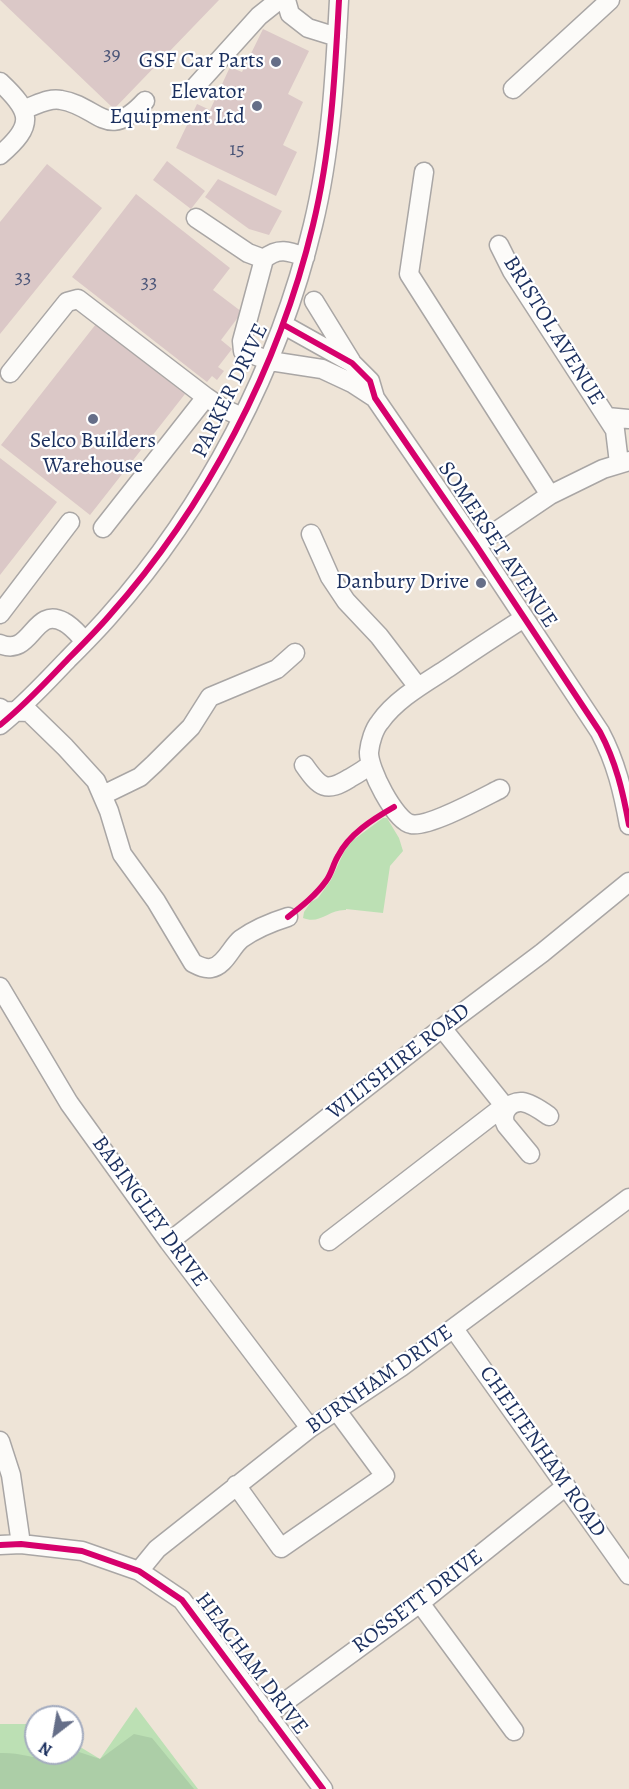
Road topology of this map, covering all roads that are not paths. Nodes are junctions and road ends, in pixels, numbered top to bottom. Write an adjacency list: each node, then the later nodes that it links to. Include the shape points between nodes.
1 (279, 0): 8 (street, via 259,16)
2 (286, 0): 6 (street, via 290,14 308,28)
3 (339, 0): 6 (street, PARKER DRIVE)
4 (352, 0): 6 (street, PARKER DRIVE)
5 (610, 0): 9 (street)
6 (337, 37): 16 (street, PARKER DRIVE, via 328,145)
7 (0, 81): 11 (street)
8 (195, 87)
9 (513, 89)
10 (145, 101): 11 (street, via 134,112 115,121 60,99)
11 (24, 110): 12 (street, via 22,132)
12 (0, 156)
13 (424, 172): 29 (street, via 409,274)
14 (196, 218): 17 (street, via 248,253)
15 (499, 245): 26 (street, BRISTOL AVENUE)
16 (305, 257): 17 (street, via 280,250); 19 (street, PARKER DRIVE)
17 (264, 259): 20 (street, SOMERSET AVENUE, via 242,341 243,351)
18 (314, 301): 21 (street, SOMERSET AVENUE)
19 (284, 325): 20 (street, PARKER DRIVE); 21 (street, SOMERSET AVENUE)
20 (270, 361): 24 (street, SOMERSET AVENUE, via 322,369); 25 (street, PARKER DRIVE)
21 (352, 363): 24 (street, SOMERSET AVENUE, via 370,381)
22 (10, 373): 23 (street, via 67,302 78,299)
23 (206, 397): 25 (street); 31 (street)
24 (375, 398): 33 (street, SOMERSET AVENUE)
25 (242, 417): 36 (street, PARKER DRIVE, via 171,536 138,582)
26 (608, 417): 27 (street, BRISTOL AVENUE); 28 (street, BRISTOL AVENUE)
27 (629, 419)
28 (624, 462): 29 (street)
29 (550, 495): 33 (street)
30 (70, 522): 34 (street)
31 (103, 528)
32 (311, 534): 39 (street, via 330,577 346,601)
33 (476, 546): 35 (street, SOMERSET AVENUE)
34 (0, 614)
35 (524, 618): 39 (street); 46 (street, SOMERSET AVENUE, via 612,755)
36 (86, 641): 37 (street, via 65,622 54,619 43,621 16,647); 40 (street, PARKER DRIVE)
37 (0, 644)
38 (295, 653): 45 (street, via 278,669 210,697 191,727 140,777)
39 (418, 687): 43 (street, via 378,724 369,752)
40 (9, 709): 41 (street, PARKER DRIVE); 45 (street, via 29,712 88,772)
41 (0, 725)
42 (304, 765): 43 (street, via 329,788)
43 (370, 765): 44 (street, via 403,820 411,824 435,819)
44 (500, 789)
45 (104, 795): 48 (street, via 122,855 156,901 193,963 201,968 222,963 242,939)
46 (629, 825)
47 (629, 882): 50 (street, WILTSHIRE ROAD)
48 (288, 917)
49 (0, 987): 56 (street, BABINGLEY DRIVE, via 69,1103)
50 (442, 1028): 51 (street); 56 (street, WILTSHIRE ROAD)
51 (505, 1107): 52 (street, via 520,1101); 53 (street, via 504,1121); 55 (street)
52 (549, 1116)
53 (530, 1154)
54 (629, 1198): 57 (street, BURNHAM DRIVE)
55 (329, 1241)
56 (169, 1242): 59 (street, BABINGLEY DRIVE)
57 (454, 1329): 58 (street, BURNHAM DRIVE); 62 (street, CHELTENHAM ROAD)
58 (337, 1411): 59 (street, BURNHAM DRIVE); 61 (street, via 385,1476 281,1548)
59 (310, 1428): 61 (street, BURNHAM DRIVE)
60 (0, 1441): 63 (street, via 11,1475)
61 (236, 1485): 65 (street, BURNHAM DRIVE, via 157,1549)
62 (566, 1486): 66 (street, CHELTENHAM ROAD); 67 (street, ROSSETT DRIVE)
63 (21, 1544): 64 (street, HEACHAM DRIVE); 65 (street, HEACHAM DRIVE, via 82,1551)
64 (0, 1545)
65 (139, 1570): 68 (street, HEACHAM DRIVE, via 182,1600)
66 (629, 1575)
67 (420, 1603): 68 (street, ROSSETT DRIVE); 69 (street)
68 (267, 1715): 70 (street, HEACHAM DRIVE)
69 (514, 1731)
70 (323, 1789)

